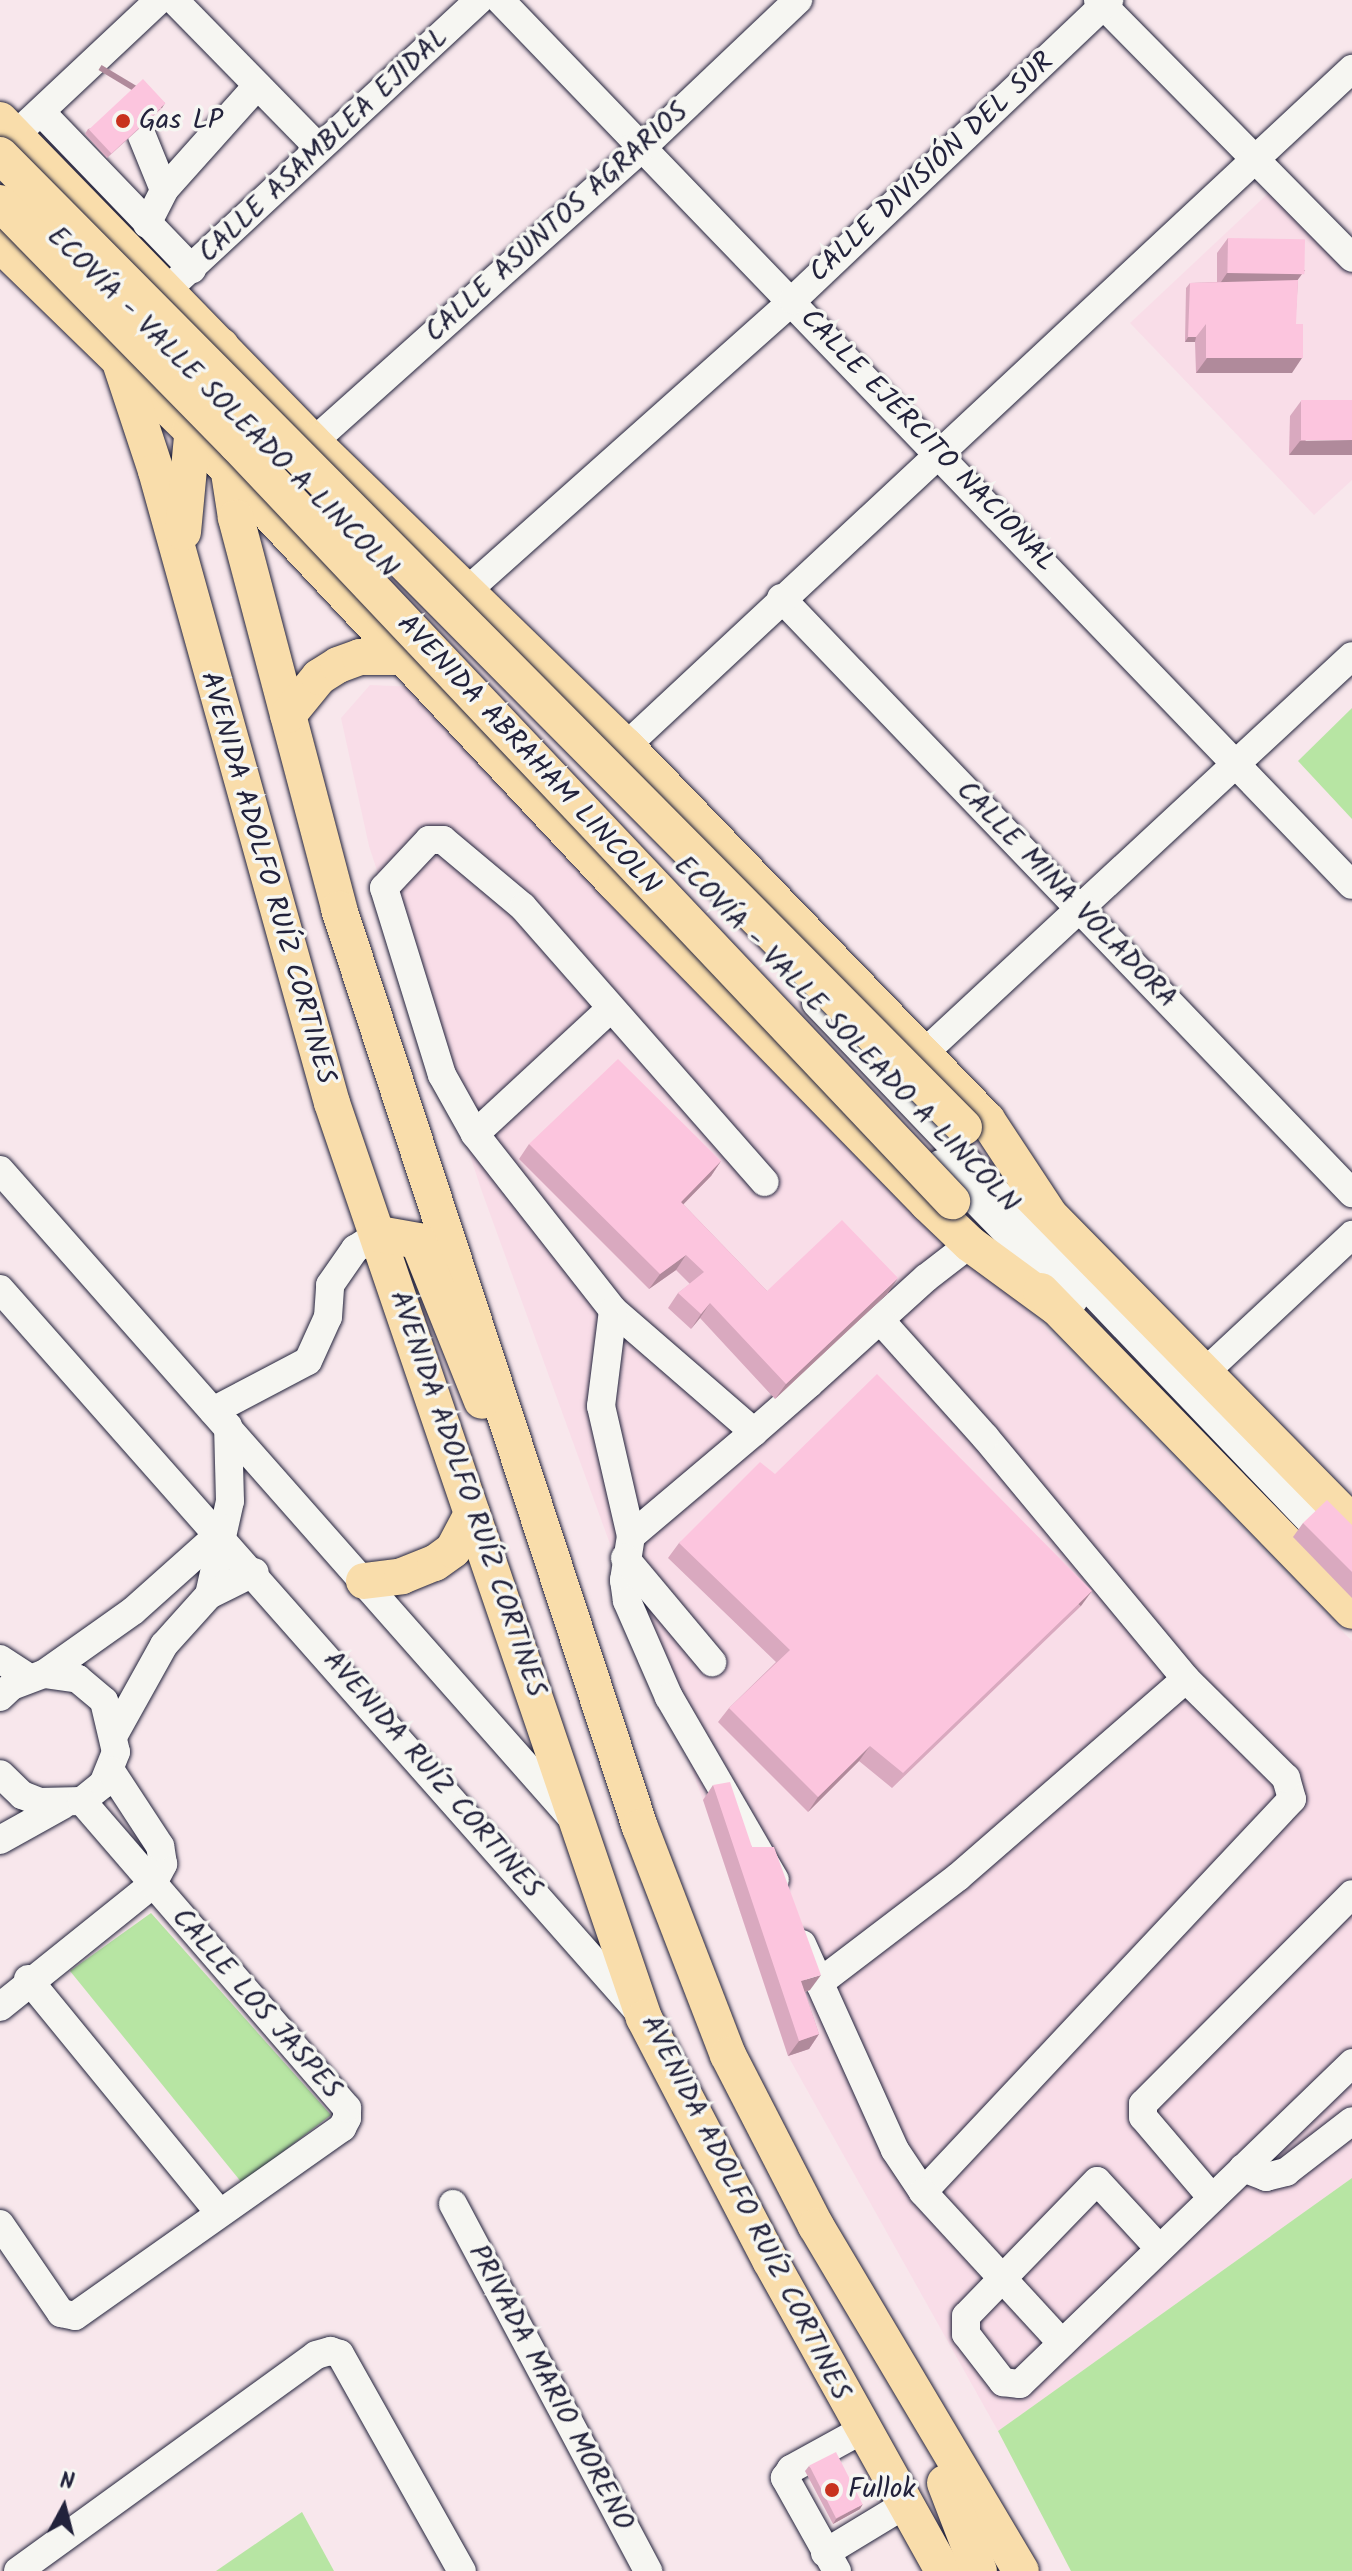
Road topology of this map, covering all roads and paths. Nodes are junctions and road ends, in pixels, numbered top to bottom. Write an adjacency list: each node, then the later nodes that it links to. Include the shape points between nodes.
1 (159, 0): 9 (street)
2 (174, 0): 8 (street)
3 (479, 0): 11 (street, CALLE ASAMBLEA EJIDAL)
4 (500, 0): 12 (street, CALLE EJÉRCITO NACIONAL)
5 (798, 0): 12 (street, CALLE ASUNTOS AGRARIOS)
6 (1103, 2): 13 (street); 22 (street, CALLE DIVISIÓN DEL SUR)
7 (1352, 69): 13 (street)
8 (257, 86): 11 (street); 15 (street)
9 (14, 131): 18 (street); 21 (main road, AVENIDA ABRAHAM LINCOLN); 48 (main road, bridge)
10 (142, 136): 15 (street)
11 (318, 147): 21 (street, CALLE ASAMBLEA EJIDAL)
12 (643, 147): 22 (street, CALLE EJÉRCITO NACIONAL); 27 (street, CALLE ASUNTOS AGRARIOS)
13 (1256, 160): 20 (street); 25 (street)
14 (0, 185): 24 (street, ECOVÍA - VALLE SOLEADO A LINCOLN)
15 (164, 190): 18 (street)
16 (0, 203): 53 (main road, AVENIDA ABRAHAM LINCOLN, bridge)
17 (0, 220): 24 (street)
18 (147, 224): 21 (street)
19 (0, 244): 23 (main road, AVENIDA ABRAHAM LINCOLN)
20 (1352, 258)
21 (179, 279): 24 (main road, AVENIDA ABRAHAM LINCOLN)
22 (793, 300): 25 (street, CALLE EJÉRCITO NACIONAL); 31 (street, CALLE DIVISIÓN DEL SUR)
23 (121, 365): 24 (main road, AVENIDA ABRAHAM LINCOLN); 30 (main road, AVENIDA ADOLFO RUÍZ CORTINES, via 156,471)
24 (217, 394): 26 (main road, AVENIDA ABRAHAM LINCOLN); 27 (main road, AVENIDA ABRAHAM LINCOLN); 27 (street, ECOVÍA - VALLE SOLEADO A LINCOLN); 30 (main road)
25 (939, 456): 32 (street); 39 (street, CALLE EJÉRCITO NACIONAL)
26 (227, 469): 27 (main road, AVENIDA ABRAHAM LINCOLN); 34 (main road, AVENIDA ADOLFO RUÍZ CORTINES)
27 (291, 481): 28 (main road, AVENIDA ABRAHAM LINCOLN); 29 (street, ECOVÍA - VALLE SOLEADO A LINCOLN); 33 (main road, AVENIDA ABRAHAM LINCOLN); 34 (main road)
28 (418, 544): 29 (main road, via 388,543); 31 (main road, AVENIDA ABRAHAM LINCOLN)
29 (368, 560): 33 (main road); 62 (street, ECOVÍA - VALLE SOLEADO A LINCOLN, via 967,1157)
30 (182, 581): 49 (main road, AVENIDA ADOLFO RUÍZ CORTINES, via 327,1089)
31 (468, 590): 38 (main road, AVENIDA ABRAHAM LINCOLN)
32 (781, 598): 38 (street); 41 (street, CALLE MINA VOLADORA)
33 (361, 607): 36 (main road, AVENIDA ABRAHAM LINCOLN)
34 (260, 609): 37 (main road, AVENIDA ADOLFO RUÍZ CORTINES)
35 (1352, 656): 39 (street)
36 (404, 657): 37 (main road, via 360,657 338,665 319,677); 51 (main road, AVENIDA ABRAHAM LINCOLN, via 616,884)
37 (288, 715): 59 (main road, AVENIDA ADOLFO RUÍZ CORTINES, via 339,909)
38 (626, 746): 43 (main road, AVENIDA ABRAHAM LINCOLN)
39 (1235, 764): 40 (street, CALLE EJÉRCITO NACIONAL); 41 (street)
40 (1352, 885)
41 (1080, 910): 43 (street); 47 (street, CALLE MINA VOLADORA)
42 (609, 1010): 44 (street); 44 (street, via 523,907 443,840 429,840 384,892 442,1075); 46 (street)
43 (923, 1054): 48 (main road, AVENIDA ABRAHAM LINCOLN, via 987,1120)
44 (475, 1134): 54 (street)
45 (0, 1170): 57 (street)
46 (765, 1182)
47 (1352, 1193)
48 (1047, 1211): 56 (main road)
49 (379, 1234): 57 (street, via 355,1249 330,1285 328,1317 308,1361); 59 (main road, via 418,1241 468,1375); 60 (main road, AVENIDA ADOLFO RUÍZ CORTINES)
50 (1352, 1235): 56 (street)
51 (970, 1244): 53 (main road, AVENIDA ABRAHAM LINCOLN); 55 (street)
52 (0, 1289): 63 (street, AVENIDA RUÍZ CORTINES)
53 (1056, 1307): 68 (main road, AVENIDA ABRAHAM LINCOLN)
54 (613, 1310): 58 (street); 64 (street, via 601,1406)
55 (880, 1320): 58 (street); 72 (street, via 985,1437)
56 (1203, 1374): 61 (main road)
57 (220, 1419): 63 (street, via 232,1483); 66 (street)
58 (754, 1432): 64 (street)
59 (520, 1454): 81 (main road, AVENIDA ADOLFO RUÍZ CORTINES)
60 (472, 1514): 66 (main road, via 453,1550 435,1563 402,1576); 78 (main road, AVENIDA ADOLFO RUÍZ CORTINES)
61 (1352, 1523)
62 (1304, 1527)
63 (219, 1534): 65 (street, AVENIDA RUÍZ CORTINES); 67 (street); 71 (street, via 133,1611)
64 (628, 1547): 70 (street); 84 (street, via 627,1601 669,1697 767,1861)
65 (255, 1572): 67 (street); 86 (street, AVENIDA RUÍZ CORTINES)
66 (364, 1581): 78 (street)
67 (209, 1595): 74 (street, via 164,1645)
68 (1352, 1611)
69 (0, 1659): 71 (street)
70 (712, 1662)
71 (36, 1676): 73 (street); 74 (street, via 69,1676 92,1688 111,1716)
72 (1186, 1679): 84 (street, via 958,1877); 90 (street, via 1286,1778 1293,1792 1287,1810)
73 (0, 1697)
74 (115, 1733): 75 (street)
75 (111, 1771): 77 (street); 80 (street, CALLE LOS JASPES, via 160,1846 163,1864)
76 (0, 1774): 77 (street, via 22,1795)
77 (72, 1803): 79 (street); 80 (street, CALLE LOS JASPES)
78 (585, 1832): 81 (main road); 86 (main road, AVENIDA ADOLFO RUÍZ CORTINES)
79 (0, 1840)
80 (152, 1885): 83 (street); 93 (street, CALLE LOS JASPES, via 347,2108 342,2128)
81 (665, 1894): 97 (main road, AVENIDA ADOLFO RUÍZ CORTINES, via 728,2055 816,2226)
82 (1352, 1894): 91 (street, via 1143,2104 1143,2117)
83 (28, 1979): 85 (street); 93 (street)
84 (819, 1983): 90 (street, via 895,2150)
85 (0, 2007)
86 (644, 2018): 99 (main road, AVENIDA ADOLFO RUÍZ CORTINES)
87 (1352, 2063): 89 (street)
88 (1352, 2121): 89 (street, via 1286,2172 1266,2177)
89 (1243, 2168): 91 (street)
90 (923, 2192): 96 (street)
91 (1212, 2198): 95 (street)
92 (453, 2204): 102 (street, PRIVADA MARIO MORENO)
93 (218, 2211): 94 (street, via 81,2313 61,2313)
94 (0, 2224)
95 (1157, 2246): 96 (street, via 1097,2181); 98 (street)
96 (1003, 2279): 98 (street); 98 (street, via 966,2316 964,2328 1003,2382 1020,2384)
97 (851, 2282): 106 (main road, via 863,2323 965,2524); 107 (main road, AVENIDA ADOLFO RUÍZ CORTINES)
98 (1062, 2343)
99 (862, 2430): 100 (main road, AVENIDA ADOLFO RUÍZ CORTINES); 101 (street, via 791,2469 785,2478)
100 (906, 2504): 101 (street); 105 (main road, AVENIDA ADOLFO RUÍZ CORTINES)
101 (831, 2562)
102 (638, 2567)
103 (18, 2571): 104 (street, via 316,2355 340,2354)
104 (462, 2571)
105 (943, 2571)
106 (979, 2571)
107 (1021, 2571)

